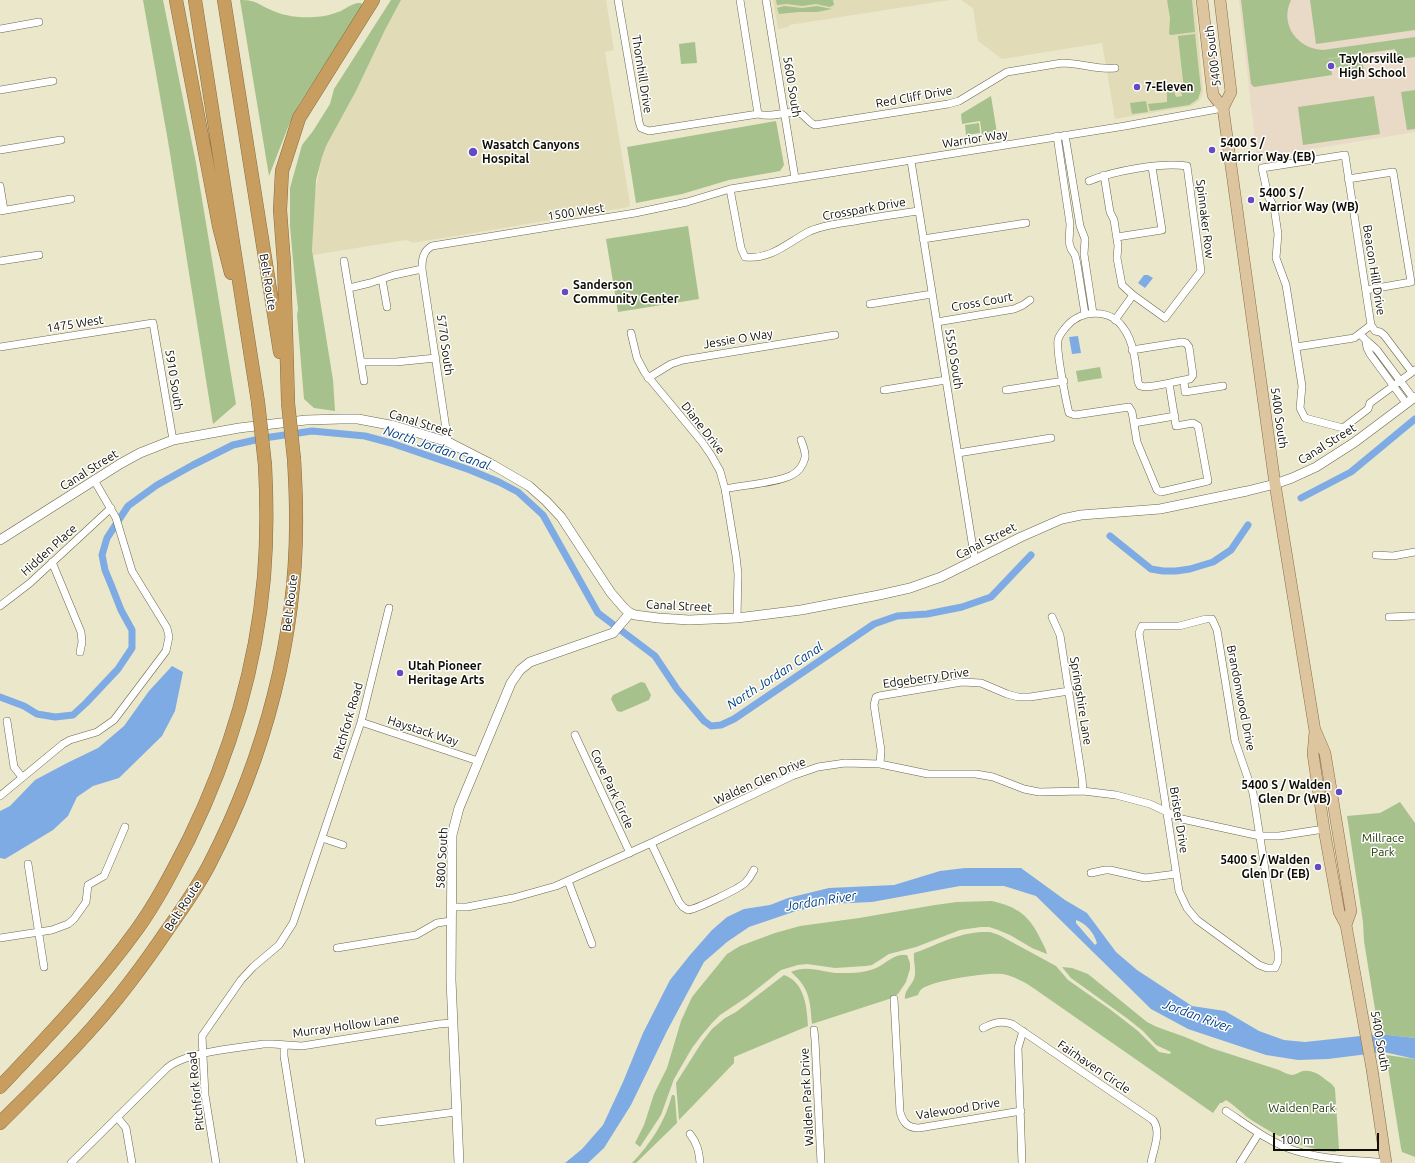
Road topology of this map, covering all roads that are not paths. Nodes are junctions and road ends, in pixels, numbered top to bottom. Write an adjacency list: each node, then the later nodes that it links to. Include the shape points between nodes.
1 (176, 0): 61 (highway, via 219,226)
2 (195, 0): 61 (highway)
3 (224, 0): 77 (highway, Belt Route)
4 (373, 0): 77 (highway, via 299,118 282,171 280,210)
5 (618, 0): 17 (street, Thornhill Drive, via 639,122 643,129 651,131)
6 (740, 0): 17 (street)
7 (766, 0): 16 (street, 5600 South)
8 (1202, 0): 15 (main road, 5400 South, via 1212,96)
9 (1220, 2): 15 (main road, 5400 South, via 1231,92)
10 (40, 22): 11 (street)
11 (0, 29)
12 (1115, 68): 16 (street, Red Cliff Drive, via 1062,63 1007,72 952,103 815,125 800,113)
13 (54, 81): 14 (street)
14 (0, 90)
15 (1223, 108): 18 (street, Warrior Way); 86 (main road, 5400 South)
16 (785, 113): 17 (street, Thornhill Drive, via 765,116); 25 (street, 5600 South)
17 (758, 114)
18 (1065, 135): 19 (street, Warrior Way); 49 (street, via 1080,226 1085,240)
19 (1057, 136): 22 (street, Warrior Way); 49 (street, via 1070,224 1069,242 1075,255)
20 (61, 140): 21 (street)
21 (0, 150)
22 (911, 160): 25 (street, Warrior Way); 32 (street, 5550 South)
23 (1152, 167): 24 (street); 34 (street, via 1162,230); 45 (street, Spinnaker Row, via 1187,166 1201,271 1165,318)
24 (1104, 175): 27 (street); 34 (street)
25 (795, 178): 29 (street, Warrior Way)
26 (1348, 179): 43 (street, Beacon Hill Drive); 43 (street, via 1393,172 1411,282); 59 (street, Beacon Hill Drive, via 1344,155 1262,168 1268,196 1274,207 1278,234 1276,258 1286,285)
27 (1089, 181)
28 (0, 186): 31 (street)
29 (730, 189): 32 (street, Crosspark Drive, via 745,257 765,256 778,252 823,226); 36 (street, 1500 West, via 664,208 439,244)
30 (71, 199): 31 (street)
31 (2, 210)
32 (919, 210): 35 (street, 5550 South)
33 (1026, 223): 35 (street)
34 (1117, 237): 45 (street, via 1117,258 1122,285)
35 (923, 239): 44 (street, 5550 South)
36 (425, 251): 40 (street, 5770 South)
37 (39, 255): 38 (street)
38 (0, 261)
39 (344, 262): 42 (street)
40 (422, 269): 41 (street); 62 (street, 5770 South)
41 (382, 279): 42 (street); 48 (street)
42 (349, 288): 63 (street)
43 (1366, 290): 53 (street, Beacon Hill Drive)
44 (932, 294): 47 (street); 51 (street, 5550 South)
45 (1133, 295): 50 (street)
46 (1030, 300): 51 (street, Cross Court, via 1014,309)
47 (870, 304)
48 (387, 307)
49 (1089, 313): 50 (street, via 1106,315); 69 (street, via 1071,322 1059,338)
50 (1115, 320): 60 (street, via 1125,329)
51 (937, 322): 66 (street, 5550 South)
52 (154, 323): 58 (street, 1475 West); 81 (street, 5910 South)
53 (1371, 325): 55 (street); 64 (street, Beacon Hill Drive, via 1375,331 1384,335)
54 (631, 333): 65 (street, Diane Drive, via 637,358)
55 (1360, 334): 57 (street); 59 (street, via 1354,338)
56 (835, 335): 65 (street, Jessie O Way, via 683,360)
57 (1366, 342): 70 (street, via 1377,350); 73 (street, via 1370,354)
58 (0, 347)
59 (1296, 347): 73 (street, via 1302,386 1300,408 1305,418 1343,428)
60 (1132, 350): 67 (street, via 1186,343 1189,346 1193,375 1190,379); 71 (street, via 1140,386)
61 (250, 352): 142 (highway, bridge, via 265,465 266,544 258,627 244,693 227,748 207,800 173,872 139,927 101,977)
62 (436, 358): 63 (street); 83 (street, 5770 South)
63 (361, 362): 68 (street)
64 (1413, 371): 70 (street)
65 (648, 378): 87 (street, Diane Drive, via 707,448 720,471)
66 (946, 380): 74 (street); 84 (street, 5550 South)
67 (1184, 380): 71 (street); 72 (street, via 1185,392)
68 (364, 381)
69 (1064, 381): 75 (street); 79 (street, via 1068,410 1071,414 1129,407)
70 (1400, 381): 73 (street); 76 (street)
71 (1169, 383): 78 (street)
72 (1223, 386)
73 (1393, 386): 76 (street)
74 (884, 390)
75 (1006, 390)
76 (1411, 399): 86 (street, Canal Street, via 1355,442 1316,467)
77 (288, 402): 148 (highway, Belt Route, bridge, via 296,512 295,564 290,613 270,710 229,825 191,896 147,960 92,1028)
78 (1175, 416): 79 (street); 79 (street, via 1176,426 1193,423 1198,426 1208,480 1164,491 1157,490 1137,442)
79 (1134, 423)
80 (1051, 438): 84 (street)
81 (173, 440): 83 (street, Canal Street, via 220,430 306,420 341,419 376,422); 85 (street, Canal Street, via 140,454)
82 (801, 440): 87 (street, via 805,458 795,473 782,479)
83 (448, 442): 96 (street, Canal Street, via 529,486 546,501 568,527 618,602)
84 (958, 453): 92 (street, 5550 South)
85 (94, 480): 88 (street); 89 (street, Canal Street)
86 (1275, 484): 92 (street, Canal Street, via 1160,509 1081,515 1062,519); 106 (main road, 5400 South)
87 (725, 489): 100 (street, Diane Drive, via 738,565)
88 (110, 508): 93 (street, Hidden Place); 110 (street, via 116,518 132,570 167,628 169,637 166,651 114,720 97,732 63,744)
89 (0, 540)
90 (1415, 552): 91 (street, via 1393,556)
91 (1376, 555)
92 (975, 561): 100 (street, Canal Street, via 926,583 879,595 801,610)
93 (52, 562): 94 (street, Hidden Place); 102 (street, via 81,632)
94 (0, 606)
95 (389, 608): 105 (street, Pitchfork Road)
96 (630, 613): 100 (street, Canal Street, via 673,620); 108 (street, 5800 South, via 613,633 530,662 520,670 511,683)
97 (1415, 616): 99 (street)
98 (1052, 617): 103 (street, Springshire Lane, via 1060,635)
99 (1389, 617)
100 (737, 618)
101 (1142, 626): 113 (street, Brister Drive, via 1139,636); 116 (street, Brandonwood Drive, via 1180,626 1209,619 1214,622 1235,741 1252,790)
102 (80, 652)
103 (1068, 691): 109 (street, Edgeberry Drive, via 1018,697 981,683 962,682 876,697 874,705 881,750); 111 (street, Springshire Lane)
104 (7, 721): 110 (street, via 14,767)
105 (361, 722): 108 (street, Haystack Way); 117 (street, Pitchfork Road)
106 (1315, 731): 115 (main road, 5400 South, via 1313,754); 128 (main road, 5400 South, via 1325,753 1338,825 1351,911)
107 (575, 735): 120 (street, Cove Park Circle)
108 (478, 761): 126 (street, 5800 South, via 459,808 452,835)
109 (880, 764): 111 (street, Walden Glen Drive, via 928,774 985,775 1040,792); 118 (street, Walden Glen Drive, via 845,763 802,772)
110 (22, 777): 112 (street)
111 (1083, 791): 113 (street, Walden Glen Drive, via 1139,800)
112 (0, 796)
113 (1167, 813): 116 (street, Walden Glen Drive, via 1182,819); 124 (street, Brister Drive)
114 (125, 827): 129 (street, via 104,876 88,885 86,902 74,919 61,927)
115 (1324, 829): 116 (street, Walden Glen Drive, via 1279,836); 128 (main road, 5400 South, via 1339,912)
116 (1260, 836): 134 (street, Brandonwood Drive, via 1278,952)
117 (322, 838): 119 (street); 141 (street, Pitchfork Road, via 289,930 273,951 247,973 206,1029 201,1039)
118 (651, 843): 120 (street, Walden Glen Drive); 122 (street, via 679,902 688,910 743,884)
119 (343, 845)
120 (630, 853): 125 (street, Walden Glen Drive)
121 (28, 864): 129 (street)
122 (754, 870)
123 (1091, 873): 124 (street, via 1110,870 1145,878)
124 (1176, 874): 134 (street, Brister Drive, via 1182,900 1193,916 1259,965)
125 (568, 882): 126 (street, Walden Glen Drive, via 523,896); 131 (street)
126 (452, 907): 127 (street, 5800 South)
127 (451, 921): 132 (street, via 437,923 412,936); 136 (street, 5800 South)
128 (1346, 925): 161 (main road, 5400 South)
129 (38, 932): 130 (street); 133 (street)
130 (0, 938)
131 (592, 944)
132 (337, 948)
133 (44, 967)
134 (1275, 968)
135 (894, 999): 143 (street, Valewood Drive, via 900,1112 902,1120 908,1126 919,1128)
136 (452, 1023): 140 (street, Murray Hollow Lane, via 307,1045); 145 (street, 5800 South)
137 (983, 1028): 139 (street, Fairhaven Circle, via 1001,1022 1012,1024)
138 (814, 1030): 157 (street, Walden Park Drive)
139 (1023, 1031): 143 (street, via 1018,1048); 159 (street, Fairhaven Circle, via 1153,1120 1157,1132)
140 (284, 1045): 141 (street, Murray Hollow Lane, via 263,1044); 154 (street)
141 (203, 1054): 146 (street, Murray Hollow Lane, via 185,1057 171,1064); 153 (street, Pitchfork Road, via 205,1095)
142 (0, 1087)
143 (1021, 1111): 158 (street)
144 (1226, 1111): 149 (street)
145 (456, 1112): 147 (street); 155 (street, 5800 South)
146 (117, 1117): 151 (street, Murray Hollow Lane); 152 (street, via 126,1131)
147 (379, 1122)
148 (0, 1123)
149 (1259, 1133): 160 (street); 161 (street, via 1304,1153)
150 (690, 1134): 156 (street, via 696,1142)
151 (71, 1163)
152 (132, 1163)
153 (216, 1163)
154 (301, 1163)
155 (459, 1163)
156 (700, 1163)
157 (821, 1163)
158 (1022, 1163)
159 (1151, 1163)
160 (1240, 1163)
161 (1387, 1163)

